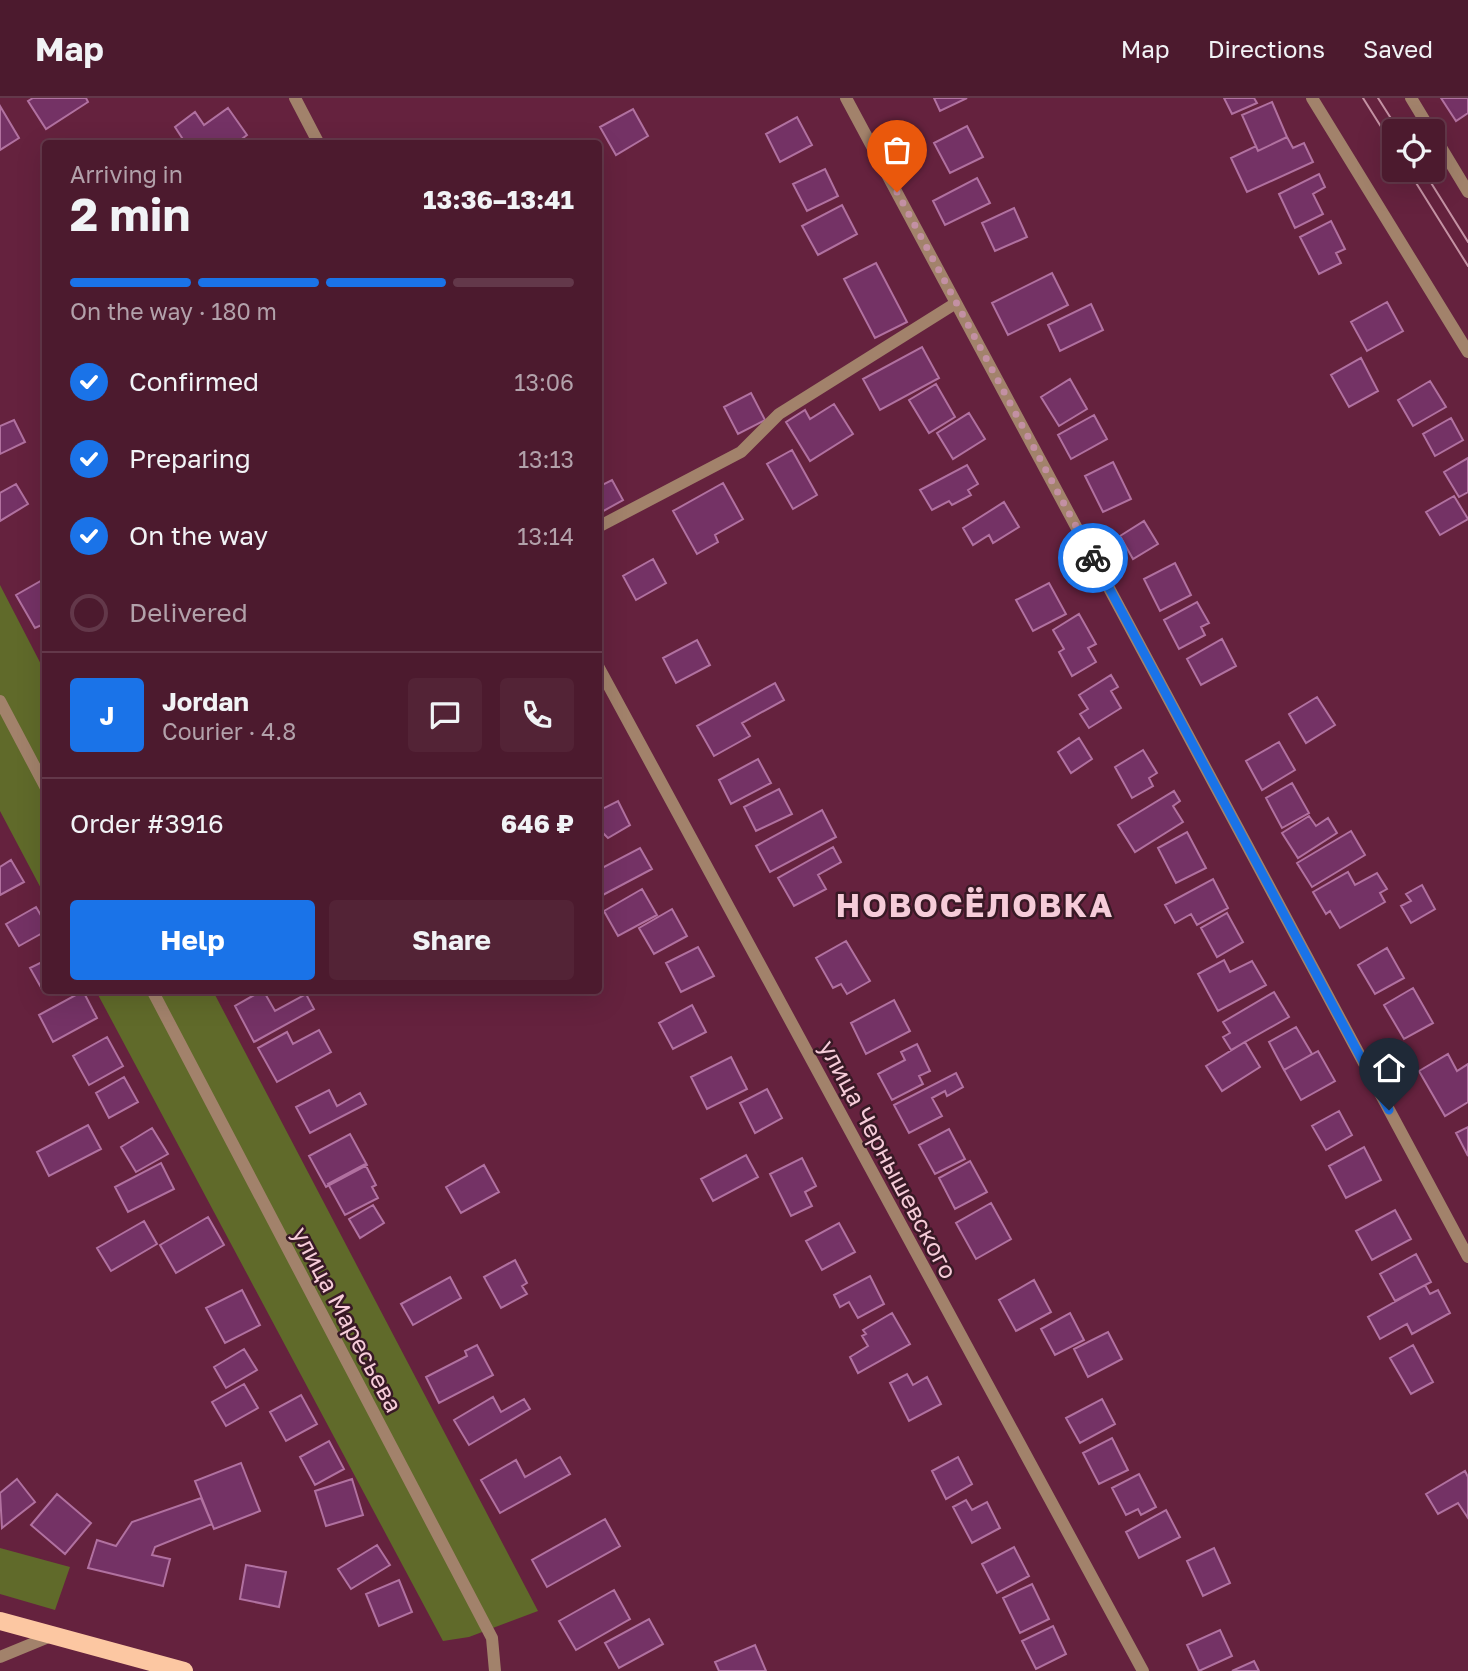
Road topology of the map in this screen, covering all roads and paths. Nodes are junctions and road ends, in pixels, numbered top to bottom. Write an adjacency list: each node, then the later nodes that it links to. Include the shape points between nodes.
1 (295, 98): 6 (street)
2 (846, 98): 9 (street)
3 (1312, 98): 10 (street)
4 (1412, 98): 5 (street)
5 (1424, 119)
6 (317, 140)
7 (1445, 154): 8 (street)
8 (1468, 192)
9 (956, 303): 11 (street, via 779,414 741,452); 16 (street)
10 (1468, 352)
11 (602, 525)
12 (602, 673): 23 (street, улица Чернышевского)
13 (0, 701): 14 (street)
14 (42, 780)
15 (154, 994): 22 (street, улица Маресьева, via 492,1638)
16 (1468, 1257)
17 (0, 1621): 18 (main road)
18 (51, 1636): 19 (street); 20 (main road)
19 (0, 1657)
20 (131, 1665): 21 (main road)
21 (184, 1671)
22 (495, 1671)
23 (1143, 1671)

